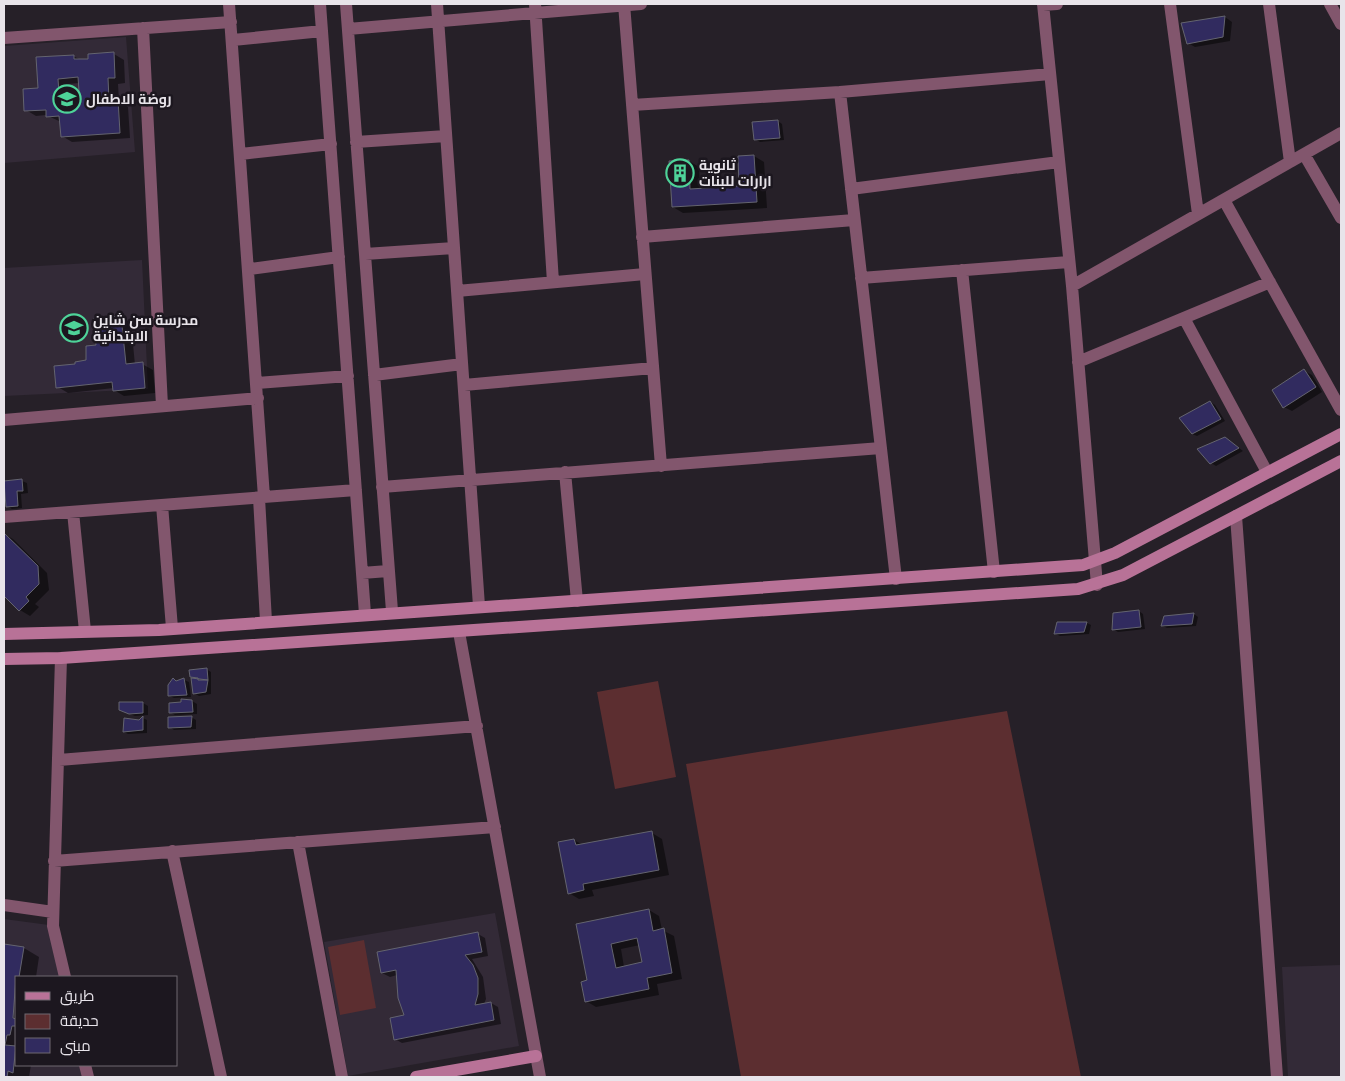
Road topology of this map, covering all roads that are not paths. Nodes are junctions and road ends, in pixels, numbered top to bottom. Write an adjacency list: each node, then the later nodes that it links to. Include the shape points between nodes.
1 (229, 4): 14 (street)
2 (320, 4): 18 (street)
3 (346, 4): 17 (street)
4 (437, 4): 13 (street)
5 (624, 4): 6 (street); 12 (street); 23 (street)
6 (641, 4)
7 (1043, 4): 8 (street); 21 (street)
8 (1057, 4)
9 (1170, 4): 34 (street)
10 (1269, 4): 31 (street)
11 (1330, 4): 15 (street)
12 (535, 8): 13 (street); 46 (street)
13 (438, 21): 17 (street); 25 (street)
14 (231, 22): 16 (street); 20 (street)
15 (1341, 24)
16 (143, 28): 19 (street); 59 (street)
17 (348, 29): 26 (street)
18 (322, 31): 20 (street); 27 (street)
19 (4, 38)
20 (233, 40): 28 (street)
21 (1050, 74): 22 (street); 30 (street)
22 (840, 92): 23 (street); 32 (street)
23 (632, 105): 37 (street)
24 (1341, 133): 29 (street)
25 (446, 136): 26 (street); 38 (street)
26 (356, 142): 39 (street)
27 (331, 144): 28 (street); 40 (street)
28 (241, 154): 42 (street)
29 (1304, 154): 31 (street); 35 (street)
30 (1059, 162): 32 (street); 41 (street)
31 (1290, 162): 33 (street)
32 (851, 189): 36 (street)
33 (1224, 200): 34 (street); 47 (street)
34 (1198, 214): 48 (street)
35 (1341, 218)
36 (854, 220): 37 (street); 45 (street)
37 (642, 237): 44 (street)
38 (454, 248): 39 (street); 49 (street)
39 (365, 254): 54 (street)
40 (339, 258): 42 (street); 55 (street)
41 (1069, 262): 43 (street); 48 (street)
42 (250, 269): 56 (street)
43 (962, 270): 45 (street); 78 (street)
44 (646, 274): 46 (street); 53 (street)
45 (861, 278): 63 (street)
46 (553, 282): 49 (street)
47 (1270, 282): 50 (street); 60 (street)
48 (1072, 286): 51 (street)
49 (457, 290): 52 (street)
50 (1184, 318): 51 (street); 67 (street)
51 (1078, 362): 76 (street)
52 (462, 364): 54 (street); 57 (street)
53 (653, 368): 57 (street); 65 (street)
54 (374, 375): 69 (street)
55 (348, 376): 56 (street); 70 (street)
56 (257, 383): 58 (street)
57 (464, 385): 68 (street)
58 (258, 398): 59 (street); 71 (street)
59 (162, 406): 61 (street)
60 (1341, 410)
61 (4, 420)
62 (1341, 434): 67 (street)
63 (880, 448): 65 (street); 80 (street)
64 (1341, 461): 74 (street)
65 (661, 466): 66 (street)
66 (565, 472): 68 (street); 82 (street)
67 (1267, 472): 76 (street)
68 (470, 480): 69 (street); 84 (street)
69 (382, 487): 77 (street)
70 (356, 490): 71 (street); 79 (street)
71 (261, 497): 72 (street); 88 (street)
72 (162, 505): 73 (street); 89 (street)
73 (73, 512): 75 (street); 91 (street)
74 (1236, 516): 81 (street, via 1123,575); 112 (street)
75 (4, 517)
76 (1096, 561): 78 (street); 81 (street)
77 (388, 572): 79 (street); 85 (street)
78 (994, 572): 80 (street)
79 (362, 573): 86 (street)
80 (896, 579): 82 (street)
81 (1097, 585): 90 (street, via 1059,592)
82 (577, 601): 83 (street)
83 (518, 604): 84 (street); 90 (street)
84 (479, 606): 85 (street)
85 (392, 612): 86 (street)
86 (365, 614): 87 (street)
87 (310, 618): 88 (street); 94 (street)
88 (266, 621): 89 (street)
89 (172, 628): 91 (street)
90 (519, 628): 92 (street)
91 (85, 631): 93 (street)
92 (460, 632): 94 (street); 97 (street)
93 (4, 634)
94 (312, 641): 95 (street)
95 (61, 658): 96 (street); 98 (street)
96 (4, 659)
97 (477, 726): 98 (street); 99 (street)
98 (59, 760): 102 (street)
99 (495, 827): 100 (street); 106 (street)
100 (298, 842): 101 (street); 109 (street)
101 (172, 851): 102 (street); 108 (street)
102 (54, 861): 104 (street)
103 (4, 905): 104 (street)
104 (53, 912): 105 (street, via 53,926)
105 (65, 976)
106 (536, 1056): 107 (street); 111 (street)
107 (445, 1075): 110 (street)
108 (221, 1077)
109 (342, 1077)
110 (416, 1077)
111 (540, 1077)
112 (1277, 1077)

